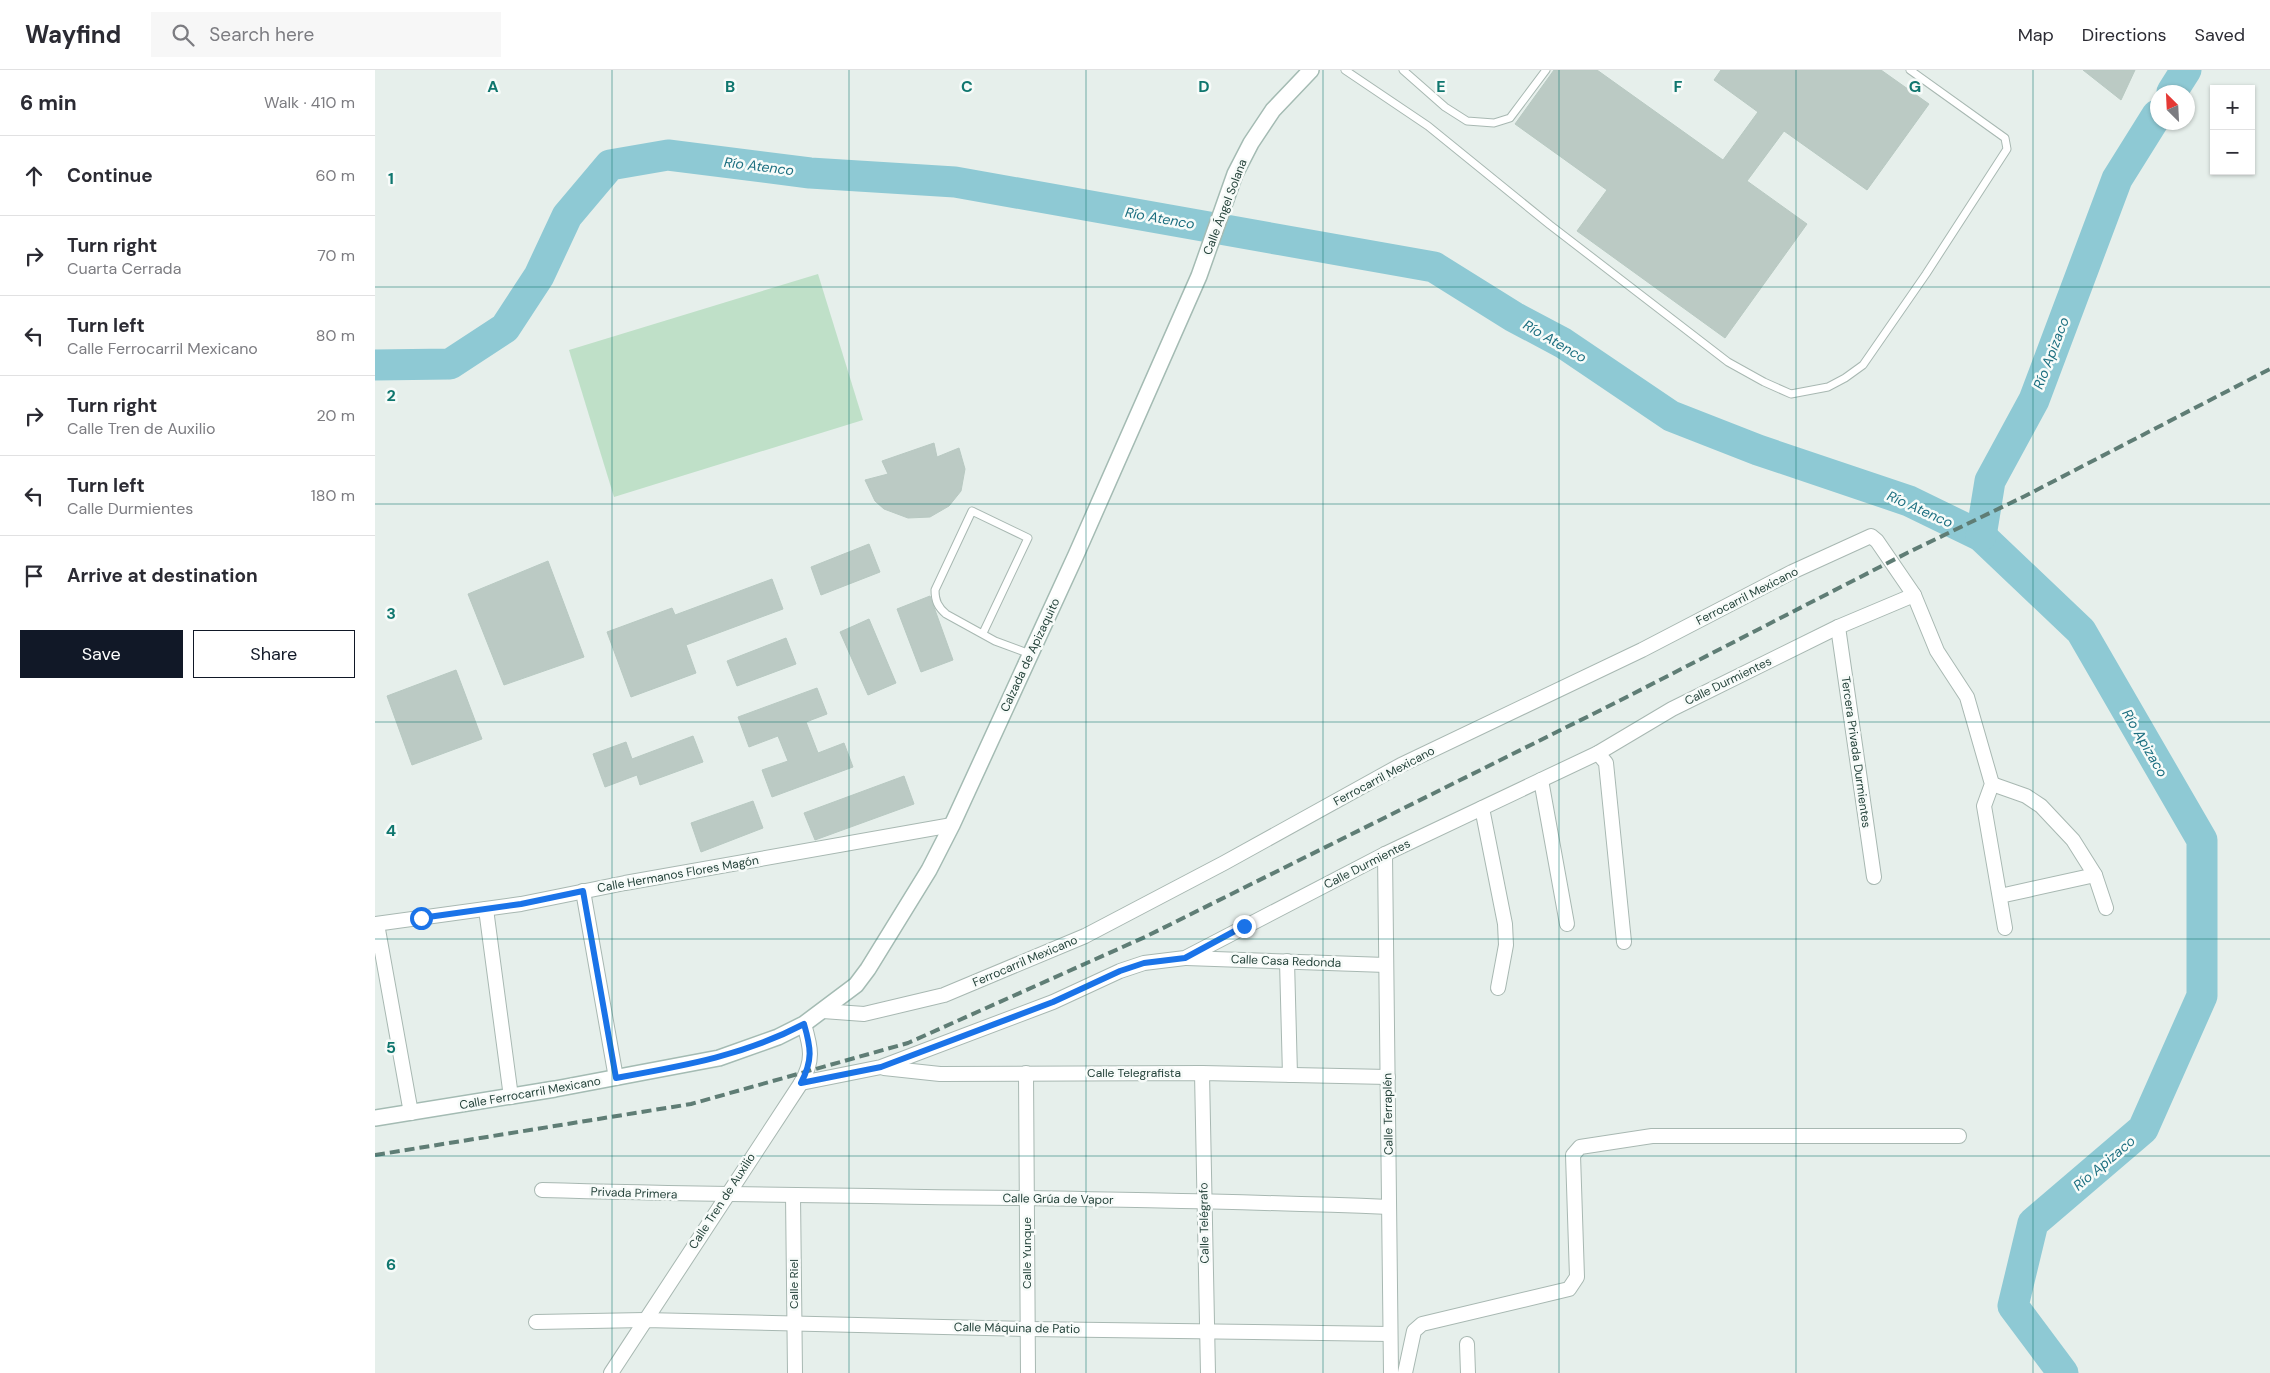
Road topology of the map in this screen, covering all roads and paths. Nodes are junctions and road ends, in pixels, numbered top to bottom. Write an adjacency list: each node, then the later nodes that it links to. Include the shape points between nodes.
1 (1311, 70): 6 (main road, Calle Ángel Solana, via 1273,110 1251,143 1235,174)
2 (1345, 70): 5 (lane, via 1428,126 1728,362 1791,394 1828,386 1863,365 2007,149 2005,138)
3 (1403, 70): 4 (lane, via 1445,107 1467,121 1494,123 1510,118)
4 (1546, 70)
5 (1910, 70)
6 (1199, 276): 10 (main road, Calzada de Apizaquito)
7 (1914, 595): 8 (street, Calle Durmientes); 13 (street, via 1937,651 1967,697); 31 (street, Ferrocarril Mexicano, via 1877,541 1871,536 1861,539 1641,650 1401,765 1085,936 944,995 864,1014)
8 (1837, 627): 11 (street, Calle Durmientes, via 1672,709); 18 (street, Tercera Privada Durmientes)
9 (983, 633): 9 (lane, via 946,614 935,598 935,590 972,511 1028,538); 10 (lane, via 995,641)
10 (1031, 654): 15 (main road, Calzada de Apizaquito)
11 (1598, 753): 12 (street, Calle Durmientes); 26 (street, via 1606,764)
12 (1541, 780): 14 (street, Calle Durmientes); 24 (street)
13 (1992, 784): 17 (street, via 2026,796 2041,806 2073,840); 20 (street, via 1984,806)
14 (1482, 808): 16 (street, Calle Durmientes); 30 (street, via 1505,924 1506,945)
15 (952, 825): 19 (street, Calle Hermanos Flores Magón); 31 (main road, Calzada de Apizaquito, via 929,870 868,969 856,985)
16 (1385, 854): 27 (street, Calle Durmientes); 29 (street, Calle Terraplén)
17 (2095, 875): 20 (street); 21 (street)
18 (1874, 878)
19 (583, 891): 22 (street, Calle Hermanos Flores Magón); 38 (street)
20 (2000, 896): 25 (street)
21 (2106, 908)
22 (486, 909): 23 (street, Calle Hermanos Flores Magón); 40 (street)
23 (376, 924): 41 (street)
24 (1567, 924)
25 (2005, 928)
26 (1624, 942)
27 (1185, 958): 28 (street, Calle Casa Redonda); 33 (street, Calle Durmientes, via 1144,963 1120,971 1053,1002)
28 (1287, 961): 29 (street, Calle Casa Redonda); 36 (street)
29 (1386, 965): 37 (street, Calle Terraplén)
30 (1498, 988)
31 (823, 1011): 32 (main road, Calle Ferrocarril Mexicano)
32 (804, 1024): 38 (main road, Calle Ferrocarril Mexicano, via 778,1038 719,1058); 39 (street, Calle Tren de Auxilio, via 811,1047 807,1071)
33 (881, 1067): 34 (street, Calle Telegrafista, via 940,1074); 39 (street, Calle Durmientes)
34 (1026, 1073): 35 (street, Calle Telegrafista); 47 (street, Calle Yunque)
35 (1201, 1073): 36 (street, Calle Telegrafista); 48 (street, Calle Telégrafo)
36 (1290, 1075): 37 (street, Calle Telegrafista)
37 (1388, 1077): 49 (street, Calle Terraplén)
38 (616, 1078): 40 (main road, Calle Ferrocarril Mexicano)
39 (801, 1083): 46 (street, Calle Tren de Auxilio)
40 (511, 1097): 41 (main road, Calle Ferrocarril Mexicano)
41 (411, 1113): 42 (main road, Calle Ferrocarril Mexicano)
42 (375, 1118)
43 (1959, 1136): 62 (street, via 1651,1136 1580,1147 1573,1156 1577,1277 1569,1289 1422,1324 1414,1331)
44 (542, 1190): 46 (street, Privada Primera)
45 (793, 1194): 46 (street, Calle Grúa de Vapor); 47 (street, Calle Grúa de Vapor); 52 (street, Calle Riel)
46 (726, 1195): 50 (street, Calle Tren de Auxilio)
47 (1027, 1199): 48 (street, Calle Grúa de Vapor); 53 (street, Calle Yunque)
48 (1204, 1200): 49 (street, Calle Grúa de Vapor); 54 (street, Calle Telégrafo)
49 (1389, 1207): 55 (street, Calle Terraplén)
50 (645, 1320): 51 (street, Calle Máquina de Patio); 52 (street, Calle Máquina de Patio); 57 (street, Calle Tren de Auxilio)
51 (536, 1322)
52 (794, 1324): 53 (street, Calle Máquina de Patio); 58 (street, Calle Riel)
53 (1028, 1329): 54 (street, Calle Máquina de Patio); 59 (street, Calle Yunque)
54 (1207, 1330): 55 (street, Calle Máquina de Patio); 60 (street, Calle Telégrafo)
55 (1390, 1334): 61 (street, Calle Terraplén)
56 (1467, 1344): 63 (street)
57 (611, 1373)
58 (795, 1373)
59 (1028, 1373)
60 (1208, 1373)
61 (1391, 1373)
62 (1405, 1373)
63 (1468, 1373)

